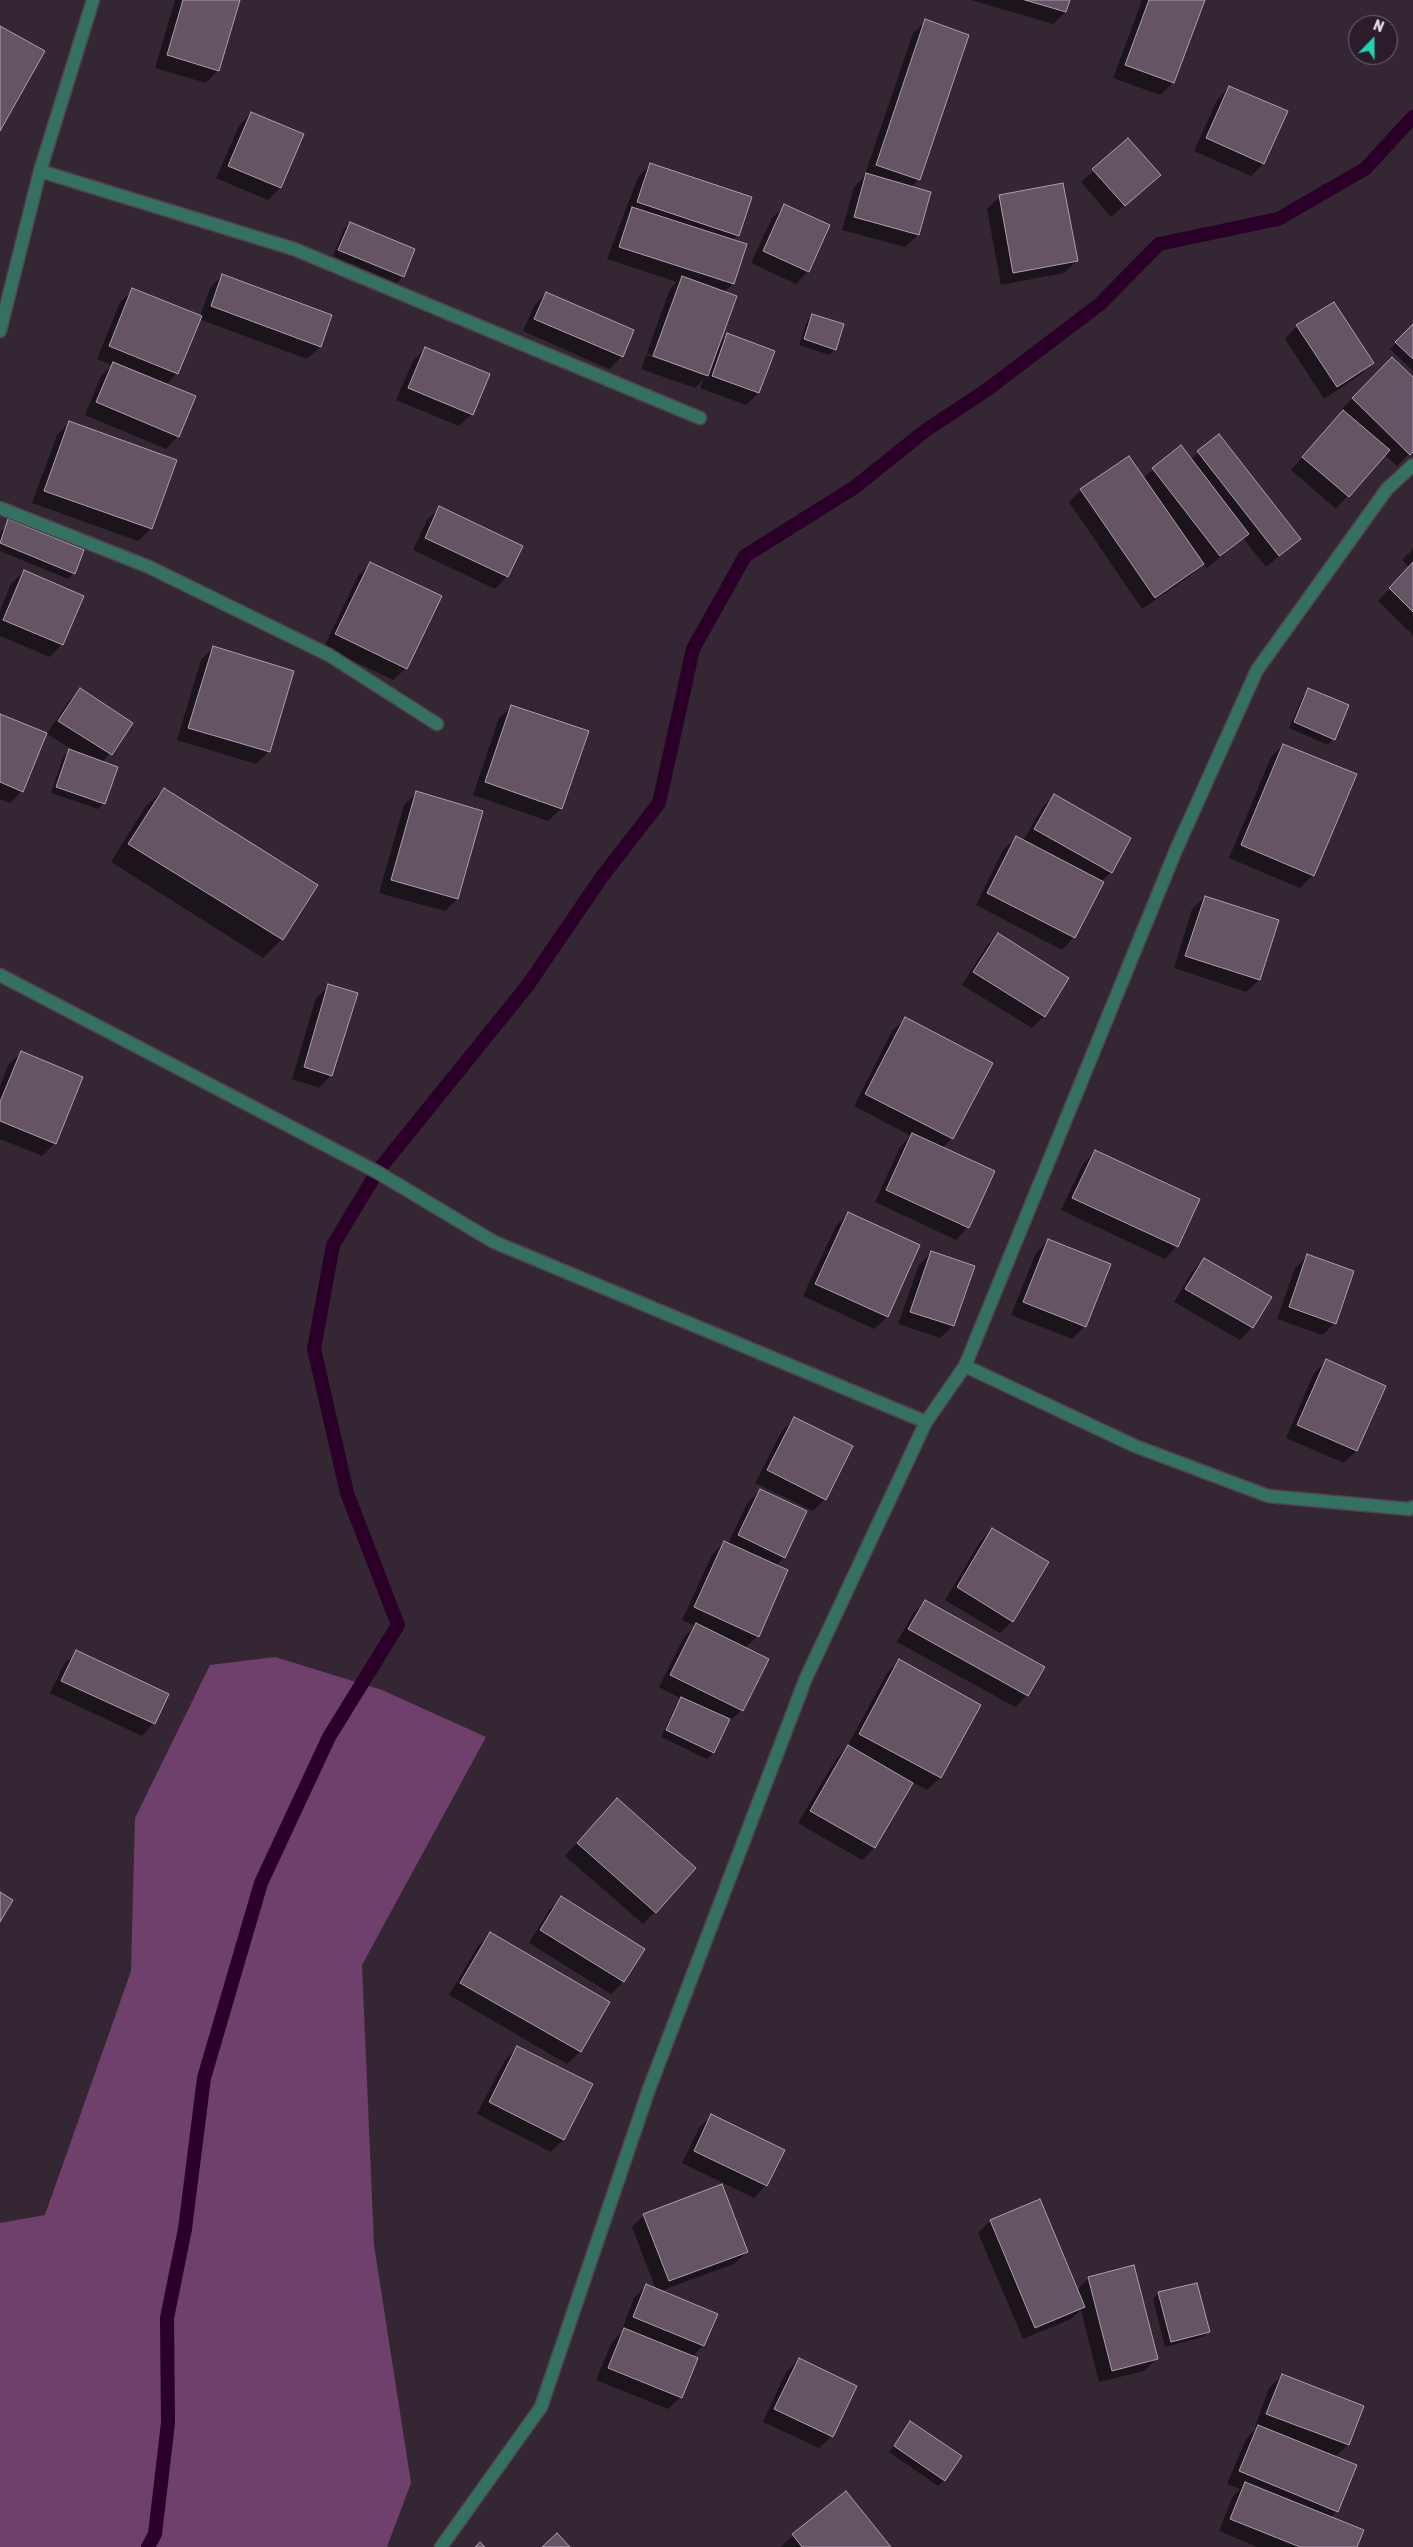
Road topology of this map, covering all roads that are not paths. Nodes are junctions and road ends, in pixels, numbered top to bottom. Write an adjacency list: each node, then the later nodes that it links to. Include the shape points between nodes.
1 (94, 0): 2 (street)
2 (40, 171): 3 (street); 4 (street, via 294,249)
3 (0, 331)
4 (700, 418)
5 (1413, 465): 9 (street, via 1387,489 1256,670 1176,850)
6 (0, 508): 7 (street, via 149,567 309,645)
7 (437, 724)
8 (0, 975): 10 (street, via 377,1172 494,1242)
9 (965, 1366): 10 (street); 11 (street, via 1135,1446 1268,1496)
10 (926, 1422): 12 (street, via 803,1687 649,2089 541,2407)
11 (1413, 1507)
12 (441, 2547)

